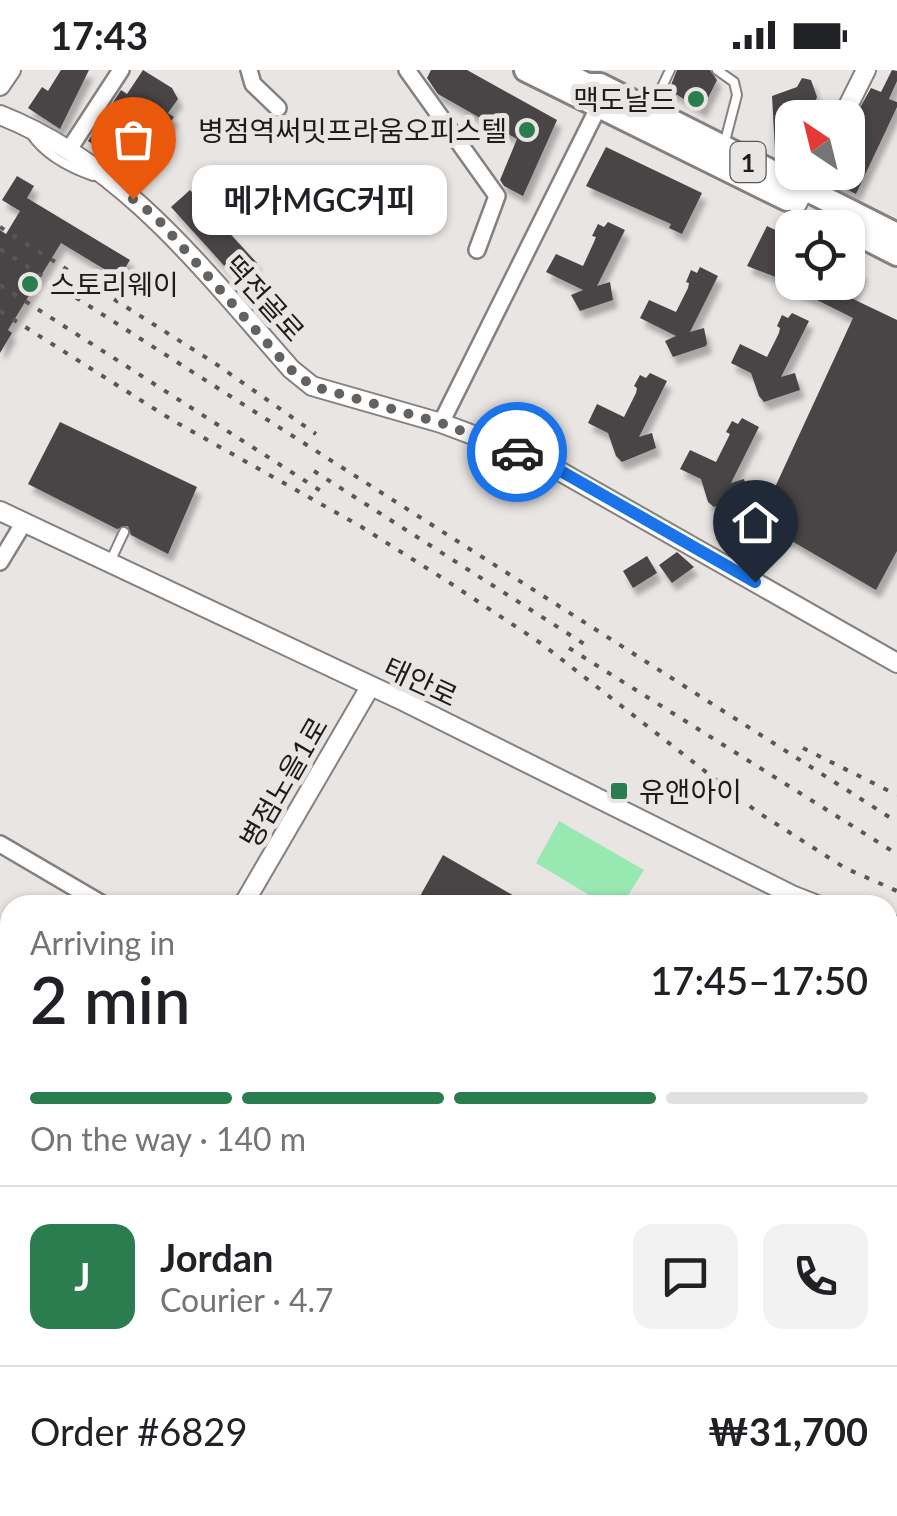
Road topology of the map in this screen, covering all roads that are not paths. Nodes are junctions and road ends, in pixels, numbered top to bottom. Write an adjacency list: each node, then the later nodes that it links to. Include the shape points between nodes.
1 (11, 70): 11 (street)
2 (121, 70): 19 (street)
3 (249, 70): 14 (street)
4 (407, 70): 28 (street, via 498,196)
5 (508, 70): 12 (main road, via 560,94)
6 (526, 70): 12 (main road, 1)
7 (558, 70): 12 (main road, 1)
8 (670, 70): 15 (lane)
9 (718, 70): 18 (lane, via 734,82 737,94)
10 (866, 70): 13 (street)
11 (0, 86)
12 (590, 90): 15 (main road, 1); 21 (main road, 1); 30 (street)
13 (851, 100)
14 (278, 108)
15 (647, 110): 18 (main road, 1)
16 (2, 118): 17 (street, 떡전골로)
17 (26, 126): 19 (street, 떡전골로); 22 (lane, via 47,151)
18 (723, 149): 20 (main road, 1)
19 (68, 151): 22 (street, 떡전골로)
20 (775, 174)
21 (775, 175)
22 (110, 182): 30 (street, 떡전골로, via 155,216 312,386)
23 (806, 190): 25 (main road, 1)
24 (807, 190): 26 (main road, 1)
25 (827, 210)
26 (897, 235)
27 (865, 238): 29 (main road, 1)
28 (477, 250)
29 (897, 254)
30 (441, 423): 36 (street, 떡전골로, via 540,460)
31 (0, 511): 32 (street, 태안로)
32 (24, 524): 34 (street); 35 (street, 태안로)
33 (124, 532): 35 (lane)
34 (0, 562)
35 (110, 564): 37 (street, 태안로)
36 (895, 657)
37 (370, 687): 40 (street, 병점노을1로); 41 (street, 태안로)
38 (0, 844): 39 (street)
39 (87, 895)
40 (249, 895)
41 (788, 895)

